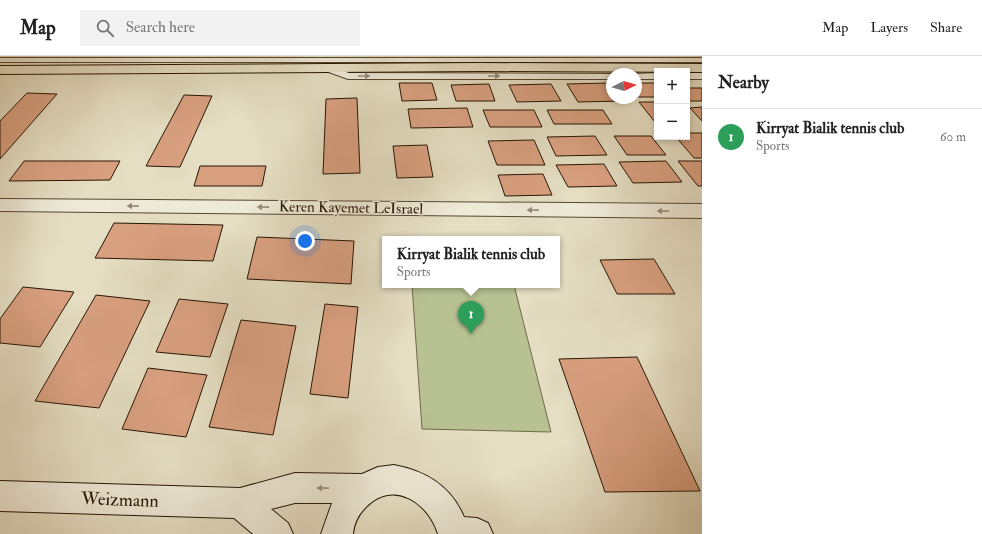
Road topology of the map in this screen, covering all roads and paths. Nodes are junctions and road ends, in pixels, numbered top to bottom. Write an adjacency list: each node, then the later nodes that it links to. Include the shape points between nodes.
1 (0, 60): 2 (lane)
2 (702, 60)
3 (326, 68): 4 (highway); 5 (highway); 6 (lane, one-way to 6, via 348,76)
4 (702, 68)
5 (0, 70)
6 (606, 76)
7 (642, 76): 8 (lane)
8 (654, 76)
9 (690, 76): 10 (lane)
10 (702, 76)
11 (0, 205): 12 (street, Keren Kayemet LeIsrael, one-way to 11)
12 (702, 212)
13 (362, 489): 15 (street, Weizmann, one-way to 15, via 295,488); 16 (street, via 385,479 402,479 418,485 432,496); 18 (street, via 344,510)
14 (0, 496): 15 (street, Weizmann)
15 (240, 503): 17 (street)
16 (461, 533)
17 (277, 534)
18 (338, 534)

